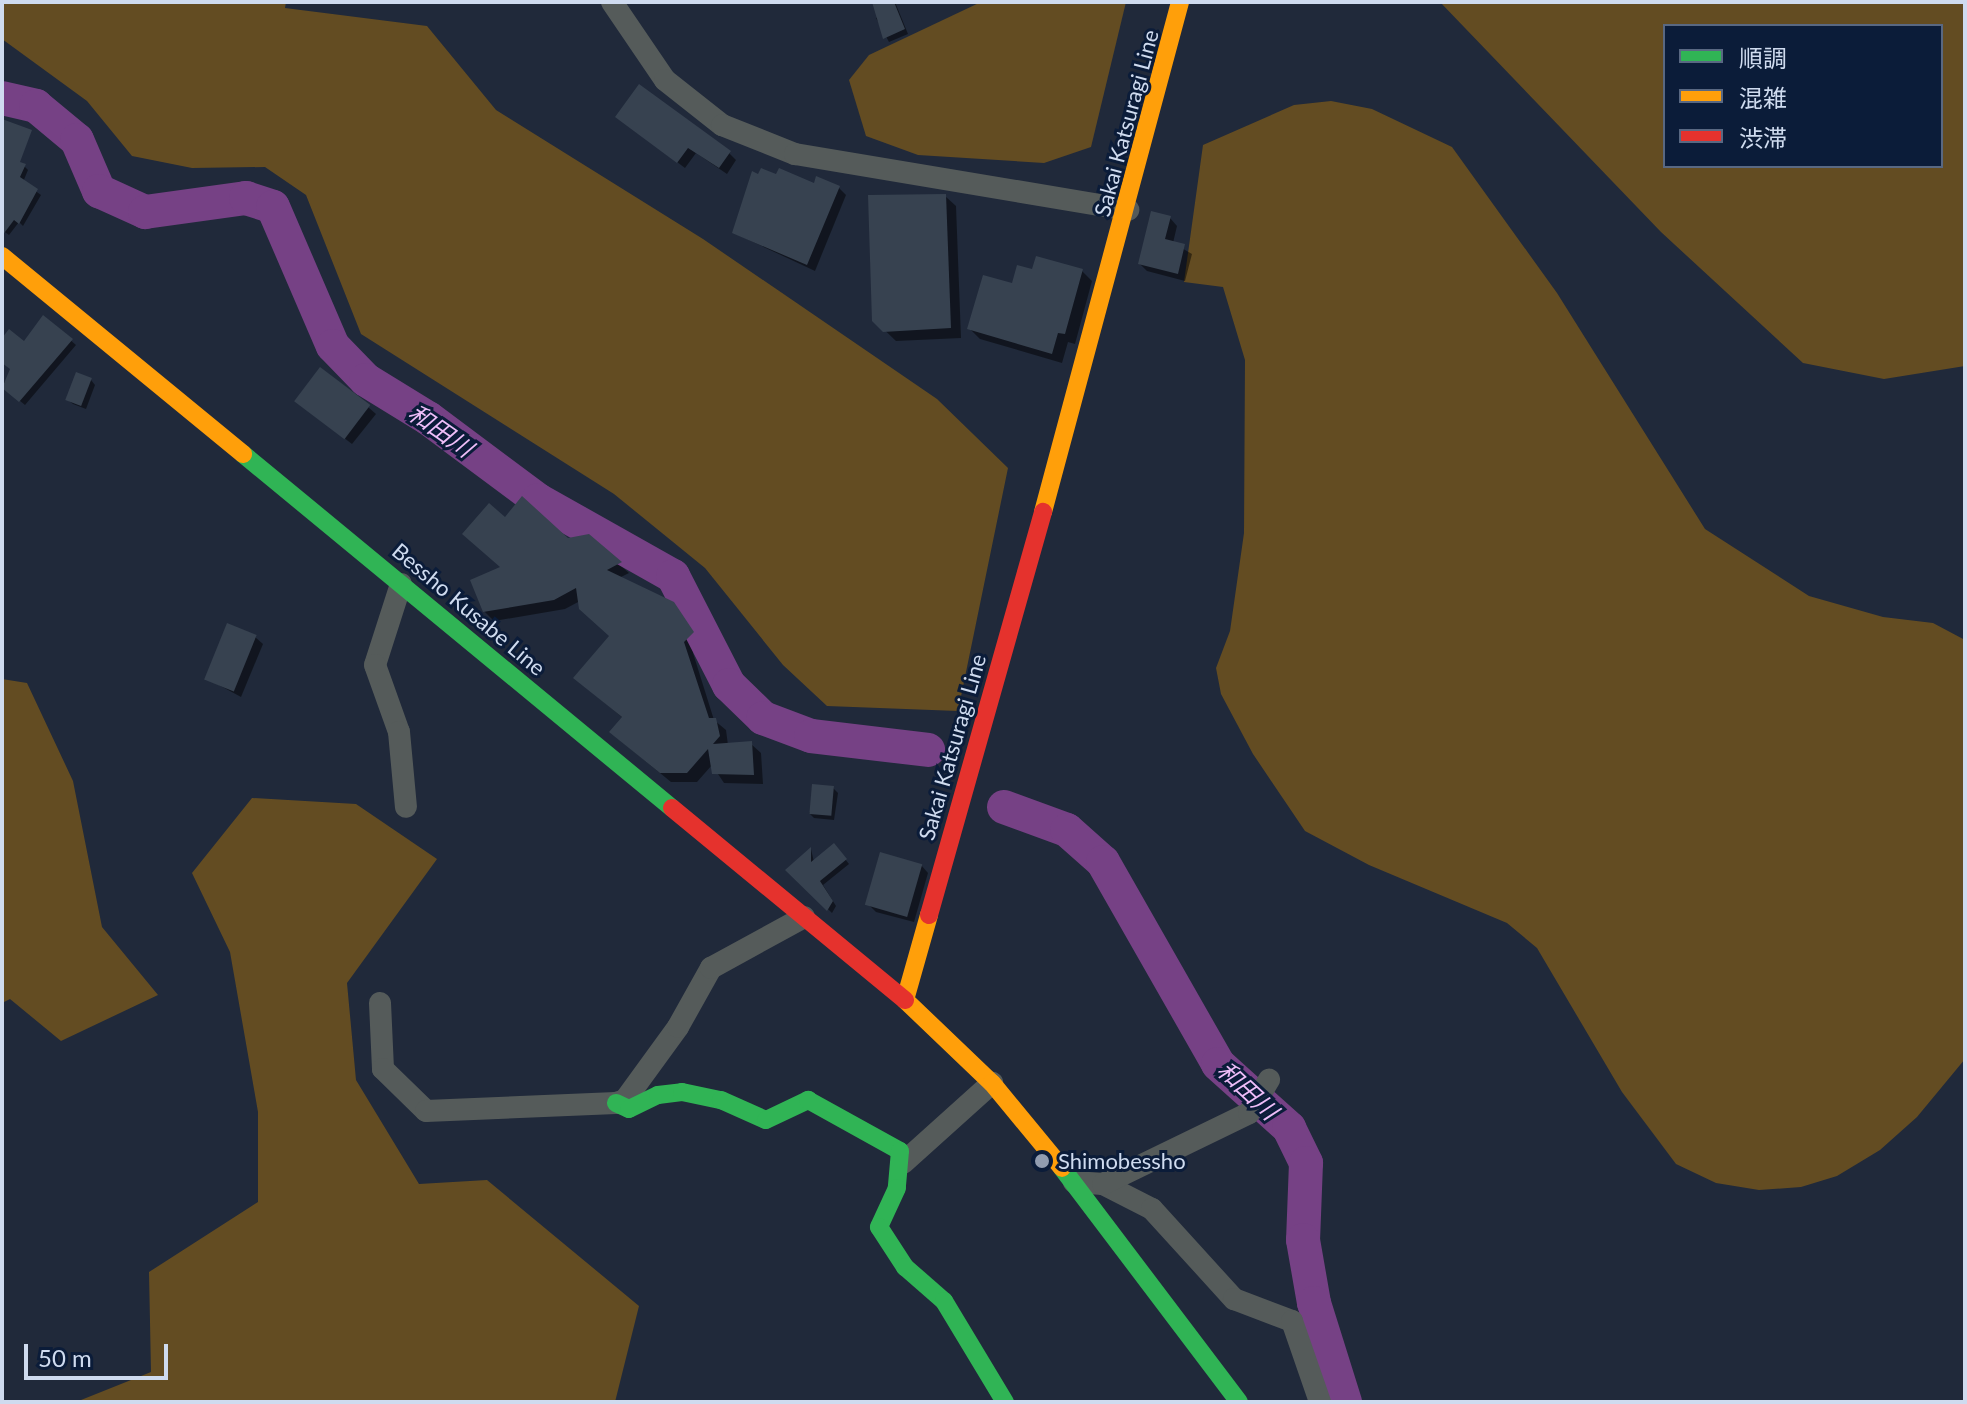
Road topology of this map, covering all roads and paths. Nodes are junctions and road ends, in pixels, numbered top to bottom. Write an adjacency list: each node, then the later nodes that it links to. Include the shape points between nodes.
1 (612, 2): 3 (street, via 665,80 722,125 795,154)
2 (1180, 2): 3 (main road, Sakai Katsuragi Line)
3 (1128, 210): 8 (main road, Sakai Katsuragi Line)
4 (2, 256): 5 (main road, Bessho Kusabe Line)
5 (401, 584): 6 (street, via 375,665 399,732); 7 (main road, Bessho Kusabe Line)
6 (406, 807)
7 (804, 917): 8 (main road, Bessho Kusabe Line); 12 (street, via 711,968 678,1027 625,1100)
8 (905, 1000): 11 (main road)
9 (380, 1003): 12 (street, via 383,1069 426,1111)
10 (1269, 1080): 15 (street, via 1249,1113)
11 (992, 1083): 13 (street); 14 (main road)
12 (616, 1103): 13 (main road, via 629,1109 658,1095 692,1093 766,1120 808,1100 900,1151)
13 (903, 1163): 16 (main road, via 879,1227 905,1267 944,1301)
14 (1074, 1182): 15 (street); 17 (main road)
15 (1103, 1184): 18 (street, via 1152,1209 1234,1299 1292,1321)
16 (1005, 1402)
17 (1239, 1402)
18 (1320, 1402)

